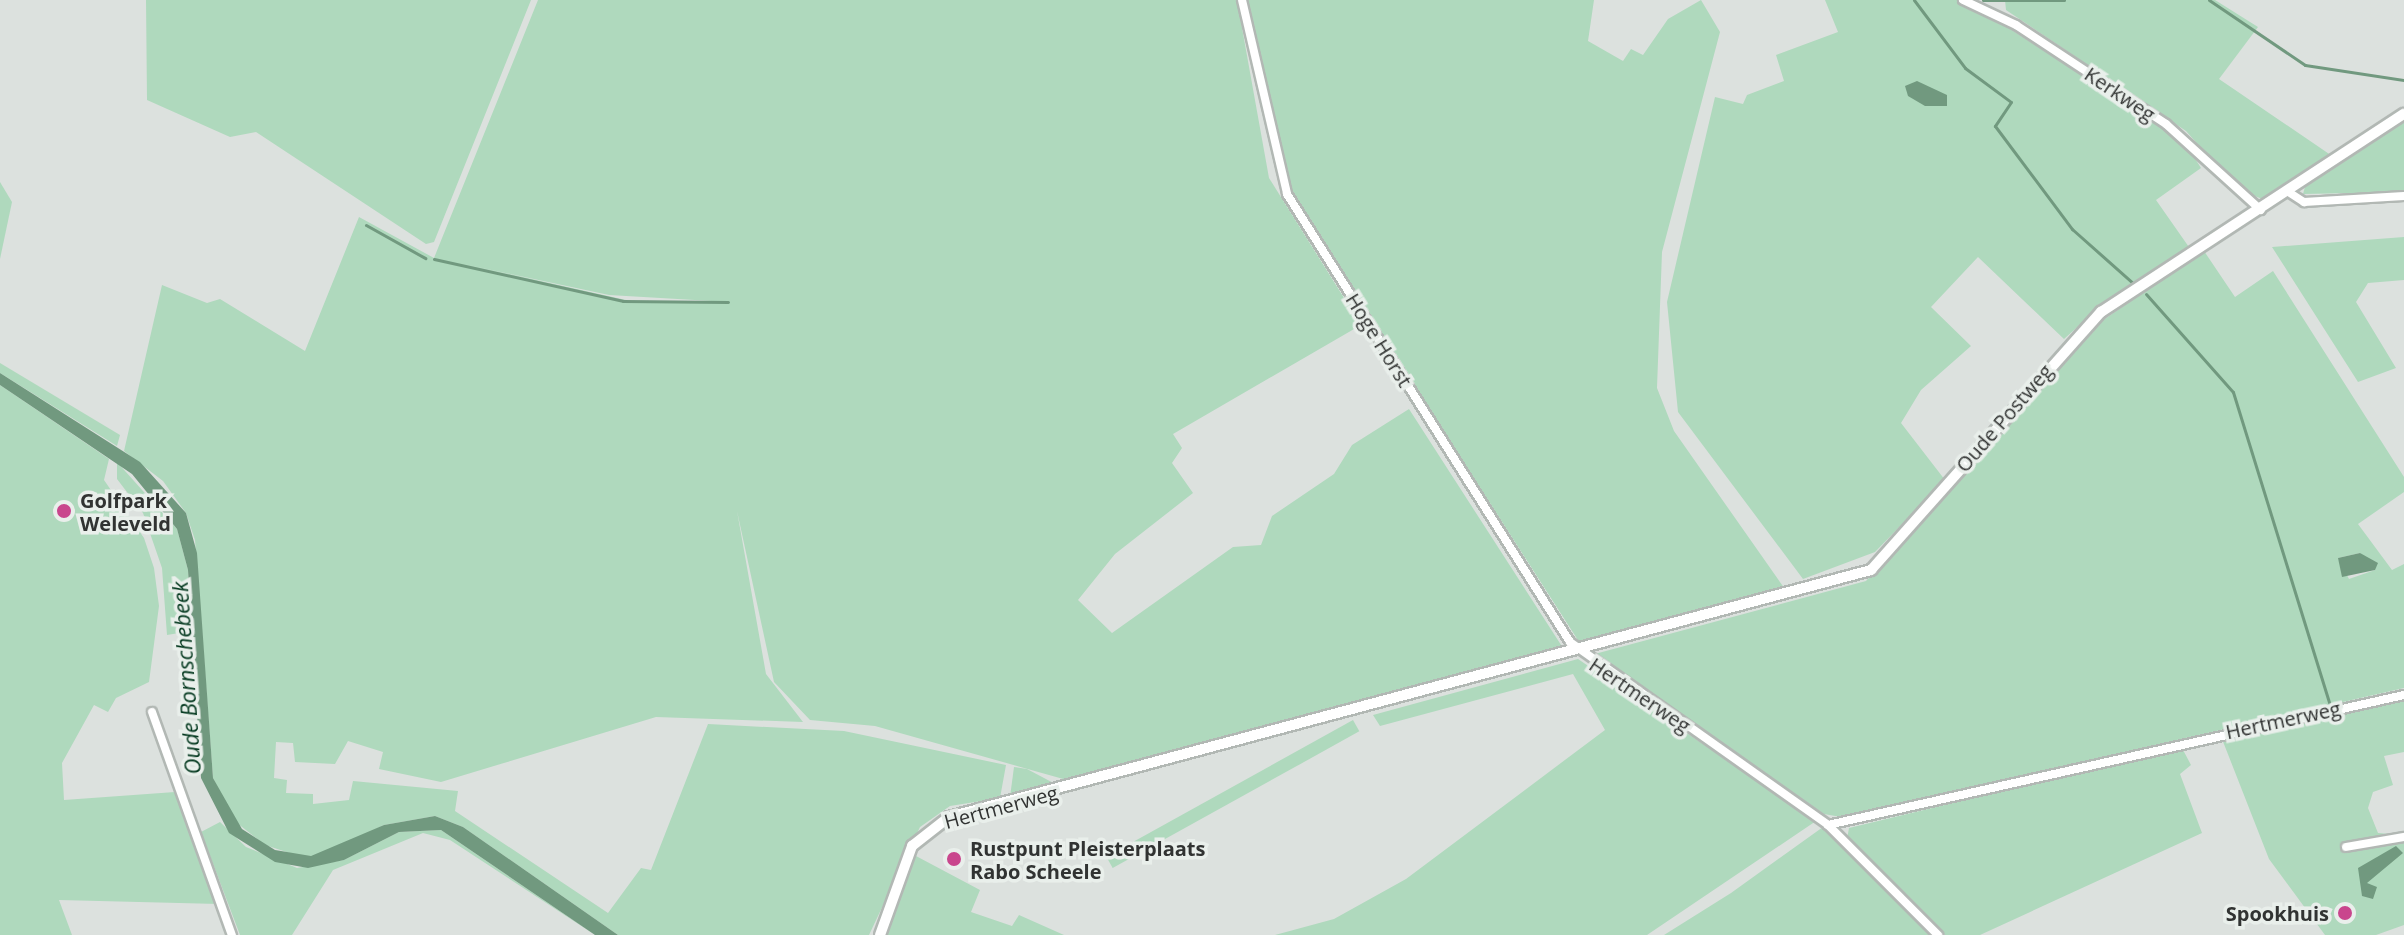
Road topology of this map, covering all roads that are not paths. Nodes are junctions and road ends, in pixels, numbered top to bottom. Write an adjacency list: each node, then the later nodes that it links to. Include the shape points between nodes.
1 (1242, 0): 7 (street, Hoge Horst, via 1284,188)
2 (1963, 0): 6 (street, Kerkweg, via 2016,25 2166,124)
3 (2404, 114): 4 (street, Oude Postweg)
4 (2290, 193): 5 (street, via 2304,202); 6 (street, Oude Postweg)
5 (2404, 196)
6 (2261, 210): 7 (street, Oude Postweg, via 2101,312 1871,570)
7 (1579, 653): 10 (street, Hertmerweg); 14 (street, Hertmerweg, via 949,817 912,846)
8 (2404, 695): 10 (street, Hertmerweg)
9 (152, 712): 13 (street)
10 (1828, 825): 15 (street)
11 (2404, 837): 12 (street)
12 (2346, 847)
13 (232, 935)
14 (880, 935)
15 (1938, 935)

